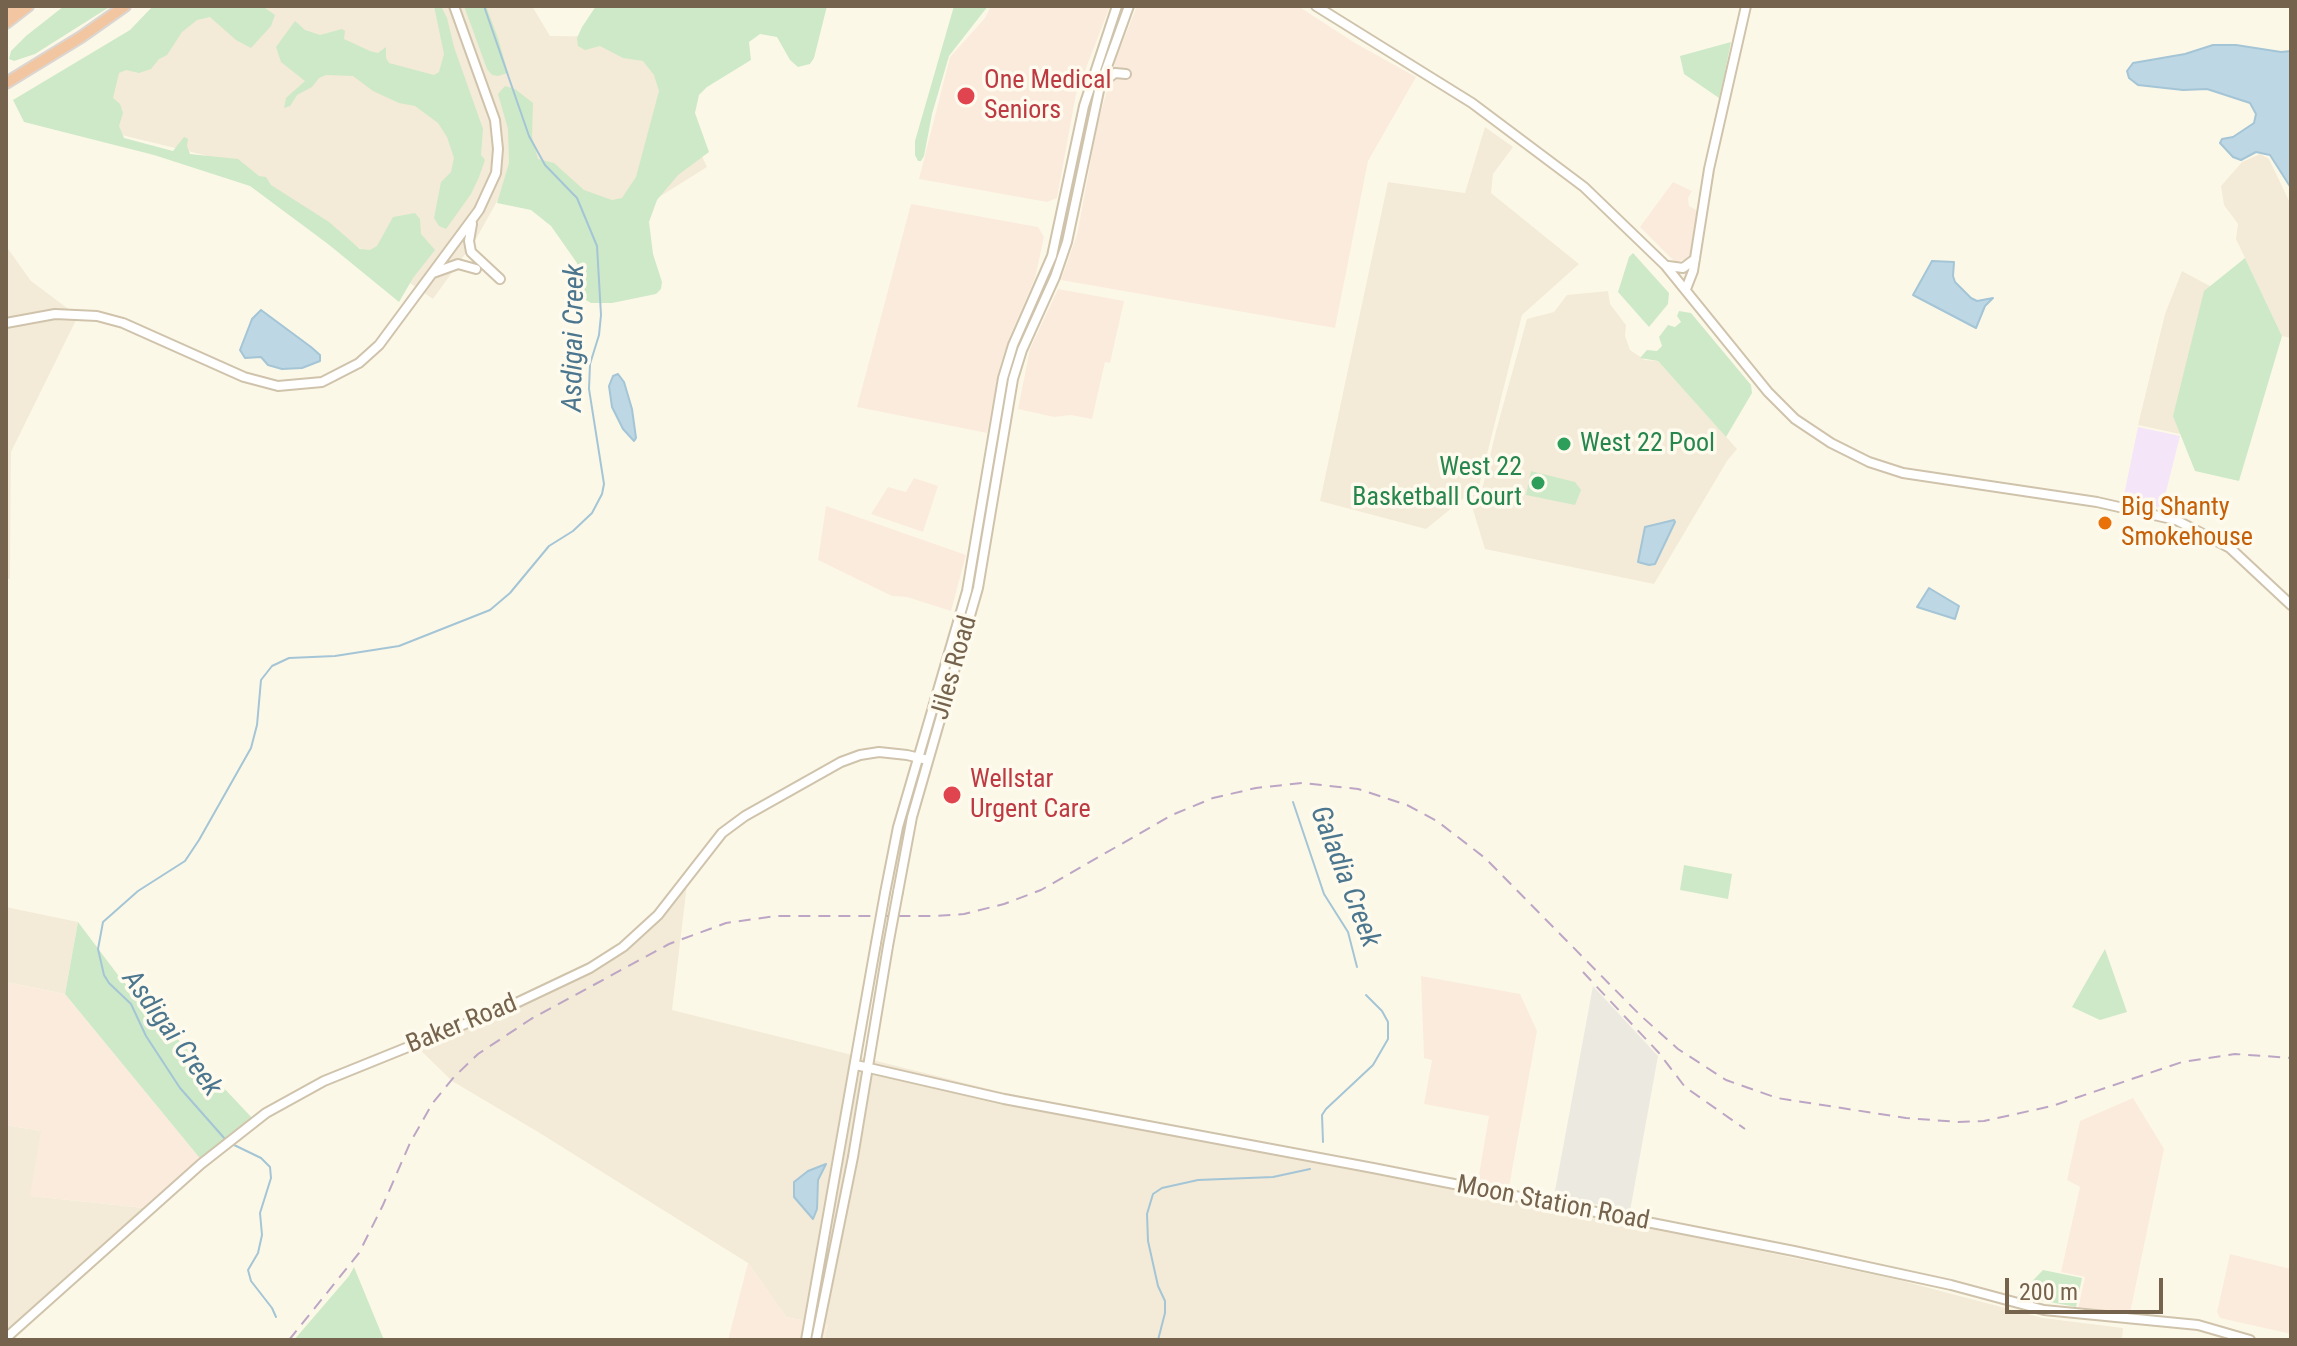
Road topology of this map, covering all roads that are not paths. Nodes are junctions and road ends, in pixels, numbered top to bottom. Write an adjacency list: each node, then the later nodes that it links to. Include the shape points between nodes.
1 (12, 6): 9 (highway)
2 (28, 6): 10 (highway)
3 (125, 6): 12 (highway)
4 (454, 6): 14 (street, via 498,139 492,185)
5 (1117, 6): 23 (street, Jiles Road, via 1084,106 1052,256 1003,378 967,591)
6 (1129, 6): 13 (street, Jiles Road)
7 (1316, 6): 16 (street, via 1531,146 1584,187)
8 (1746, 6): 15 (street, via 1709,169)
9 (6, 10)
10 (6, 23)
11 (1126, 74): 13 (street, via 1109,76)
12 (6, 83)
13 (1100, 86): 23 (street, Jiles Road, via 1067,242 1013,379 978,588)
14 (473, 220): 18 (street); 19 (street, via 471,252)
15 (1696, 259): 16 (street, via 1683,268); 20 (street)
16 (1665, 265): 20 (street)
17 (476, 269): 18 (street, via 458,264)
18 (432, 273): 21 (street, via 364,359 333,378 294,387 255,381 97,316 55,314)
19 (500, 279)
20 (1686, 289): 22 (street, via 1773,397 1847,452 1916,476 2108,503 2176,520 2230,548)
21 (6, 323)
22 (2291, 605)
23 (923, 759): 24 (street, Jiles Road, bridge, via 898,827); 25 (street, Jiles Road, bridge); 26 (street, Baker Road, via 879,752 841,762 722,833 658,915 590,968 324,1081 266,1113)
24 (856, 1065): 25 (street, Moon Station Road); 27 (street, Jiles Road)
25 (868, 1068): 28 (street, Jiles Road); 29 (street, Moon Station Road, via 1004,1099 1794,1251 2044,1310 2198,1325)
26 (6, 1338)
27 (806, 1340)
28 (816, 1340)
29 (2250, 1340)

